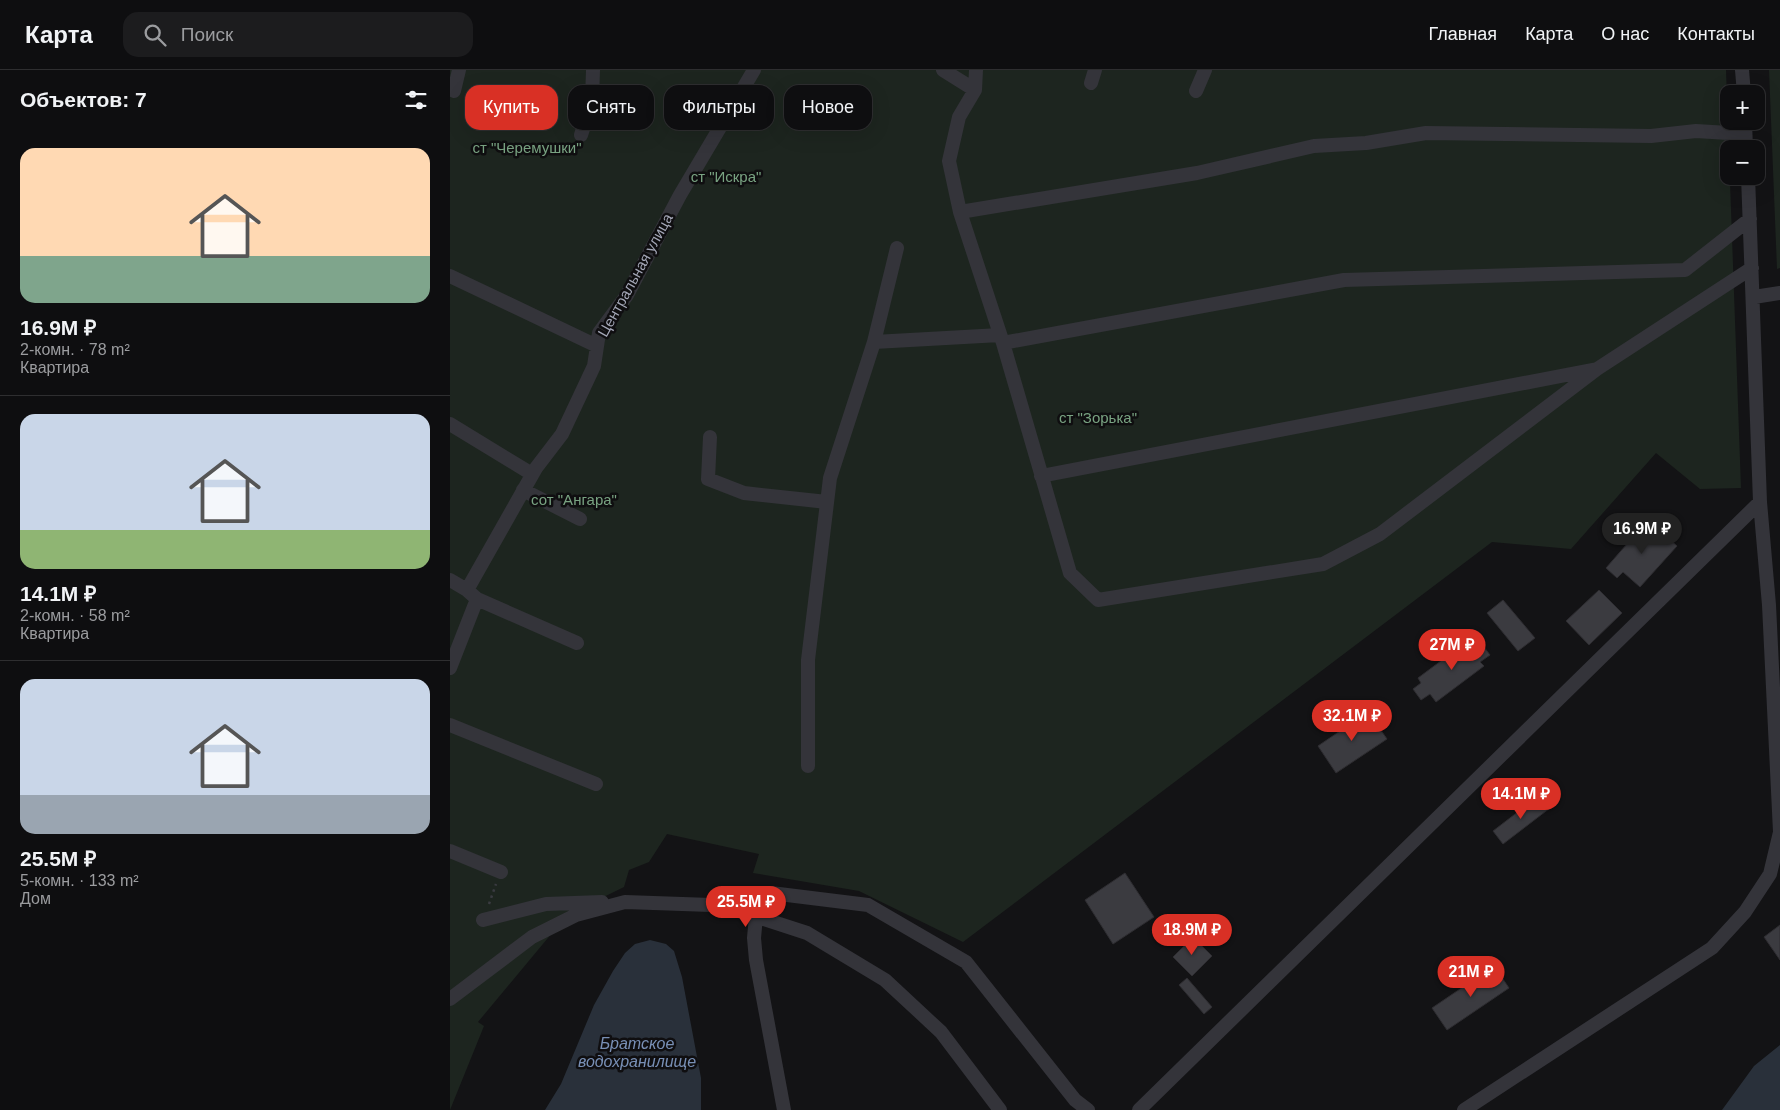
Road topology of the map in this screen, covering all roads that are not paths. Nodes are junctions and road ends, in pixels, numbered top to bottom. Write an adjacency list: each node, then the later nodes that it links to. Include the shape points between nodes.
1 (459, 70): 10 (street)
2 (593, 70): 13 (street, via 592,101)
3 (754, 70): 24 (street, Центральная улица, via 680,195 627,295 599,333)
4 (943, 70): 9 (street)
5 (976, 70): 9 (street)
6 (1205, 70): 11 (street)
7 (1742, 70): 8 (street)
8 (1743, 85)
9 (975, 90): 15 (street, via 959,117 949,161)
10 (454, 91)
11 (1196, 91)
12 (1720, 130): 15 (street, via 1651,136 1426,133 1366,143 1314,146 1197,172)
13 (581, 135)
14 (1748, 185): 16 (street)
15 (960, 212): 22 (street)
16 (1750, 219): 18 (street); 22 (street, via 1684,270 1344,280)
17 (897, 248): 23 (street)
18 (1752, 268): 21 (street); 25 (street)
19 (450, 276): 24 (street)
20 (1780, 293): 21 (street)
21 (1754, 297): 32 (street)
22 (1001, 339): 23 (street); 29 (street)
23 (874, 342): 31 (street, via 830,478)
24 (597, 346): 28 (street, Центральная улица, via 594,366 562,434)
25 (1598, 368): 29 (street); 29 (street, via 1380,534 1322,564 1098,600 1070,574)
26 (450, 424): 28 (street)
27 (710, 437): 31 (street, via 708,479 744,493)
28 (532, 474): 30 (street, Центральная улица)
29 (1041, 476)
30 (523, 490): 33 (street); 35 (street, Центральная улица)
31 (827, 502): 39 (street, via 808,660)
32 (1760, 502): 51 (street); 52 (street, via 1769,605 1780,832 1770,874 1745,912 1712,948)
33 (580, 519)
34 (450, 580): 35 (street)
35 (472, 595): 36 (street); 37 (street, Центральная улица)
36 (577, 643)
37 (450, 668)
38 (450, 725): 40 (street)
39 (808, 766)
40 (596, 784)
41 (450, 851): 42 (street)
42 (501, 872)
43 (625, 902): 44 (street, via 711,905); 46 (street, via 546,904); 47 (street, via 576,915 532,937)
44 (742, 912): 45 (street); 50 (street, via 759,896 771,893 868,905 966,962 1075,1100)
45 (756, 916): 48 (street, via 756,960); 49 (street, via 807,933 884,980 941,1032)
46 (483, 920)
47 (450, 999)
48 (784, 1110)
49 (1000, 1110)
50 (1088, 1110)
51 (1139, 1110)
52 (1464, 1110)

